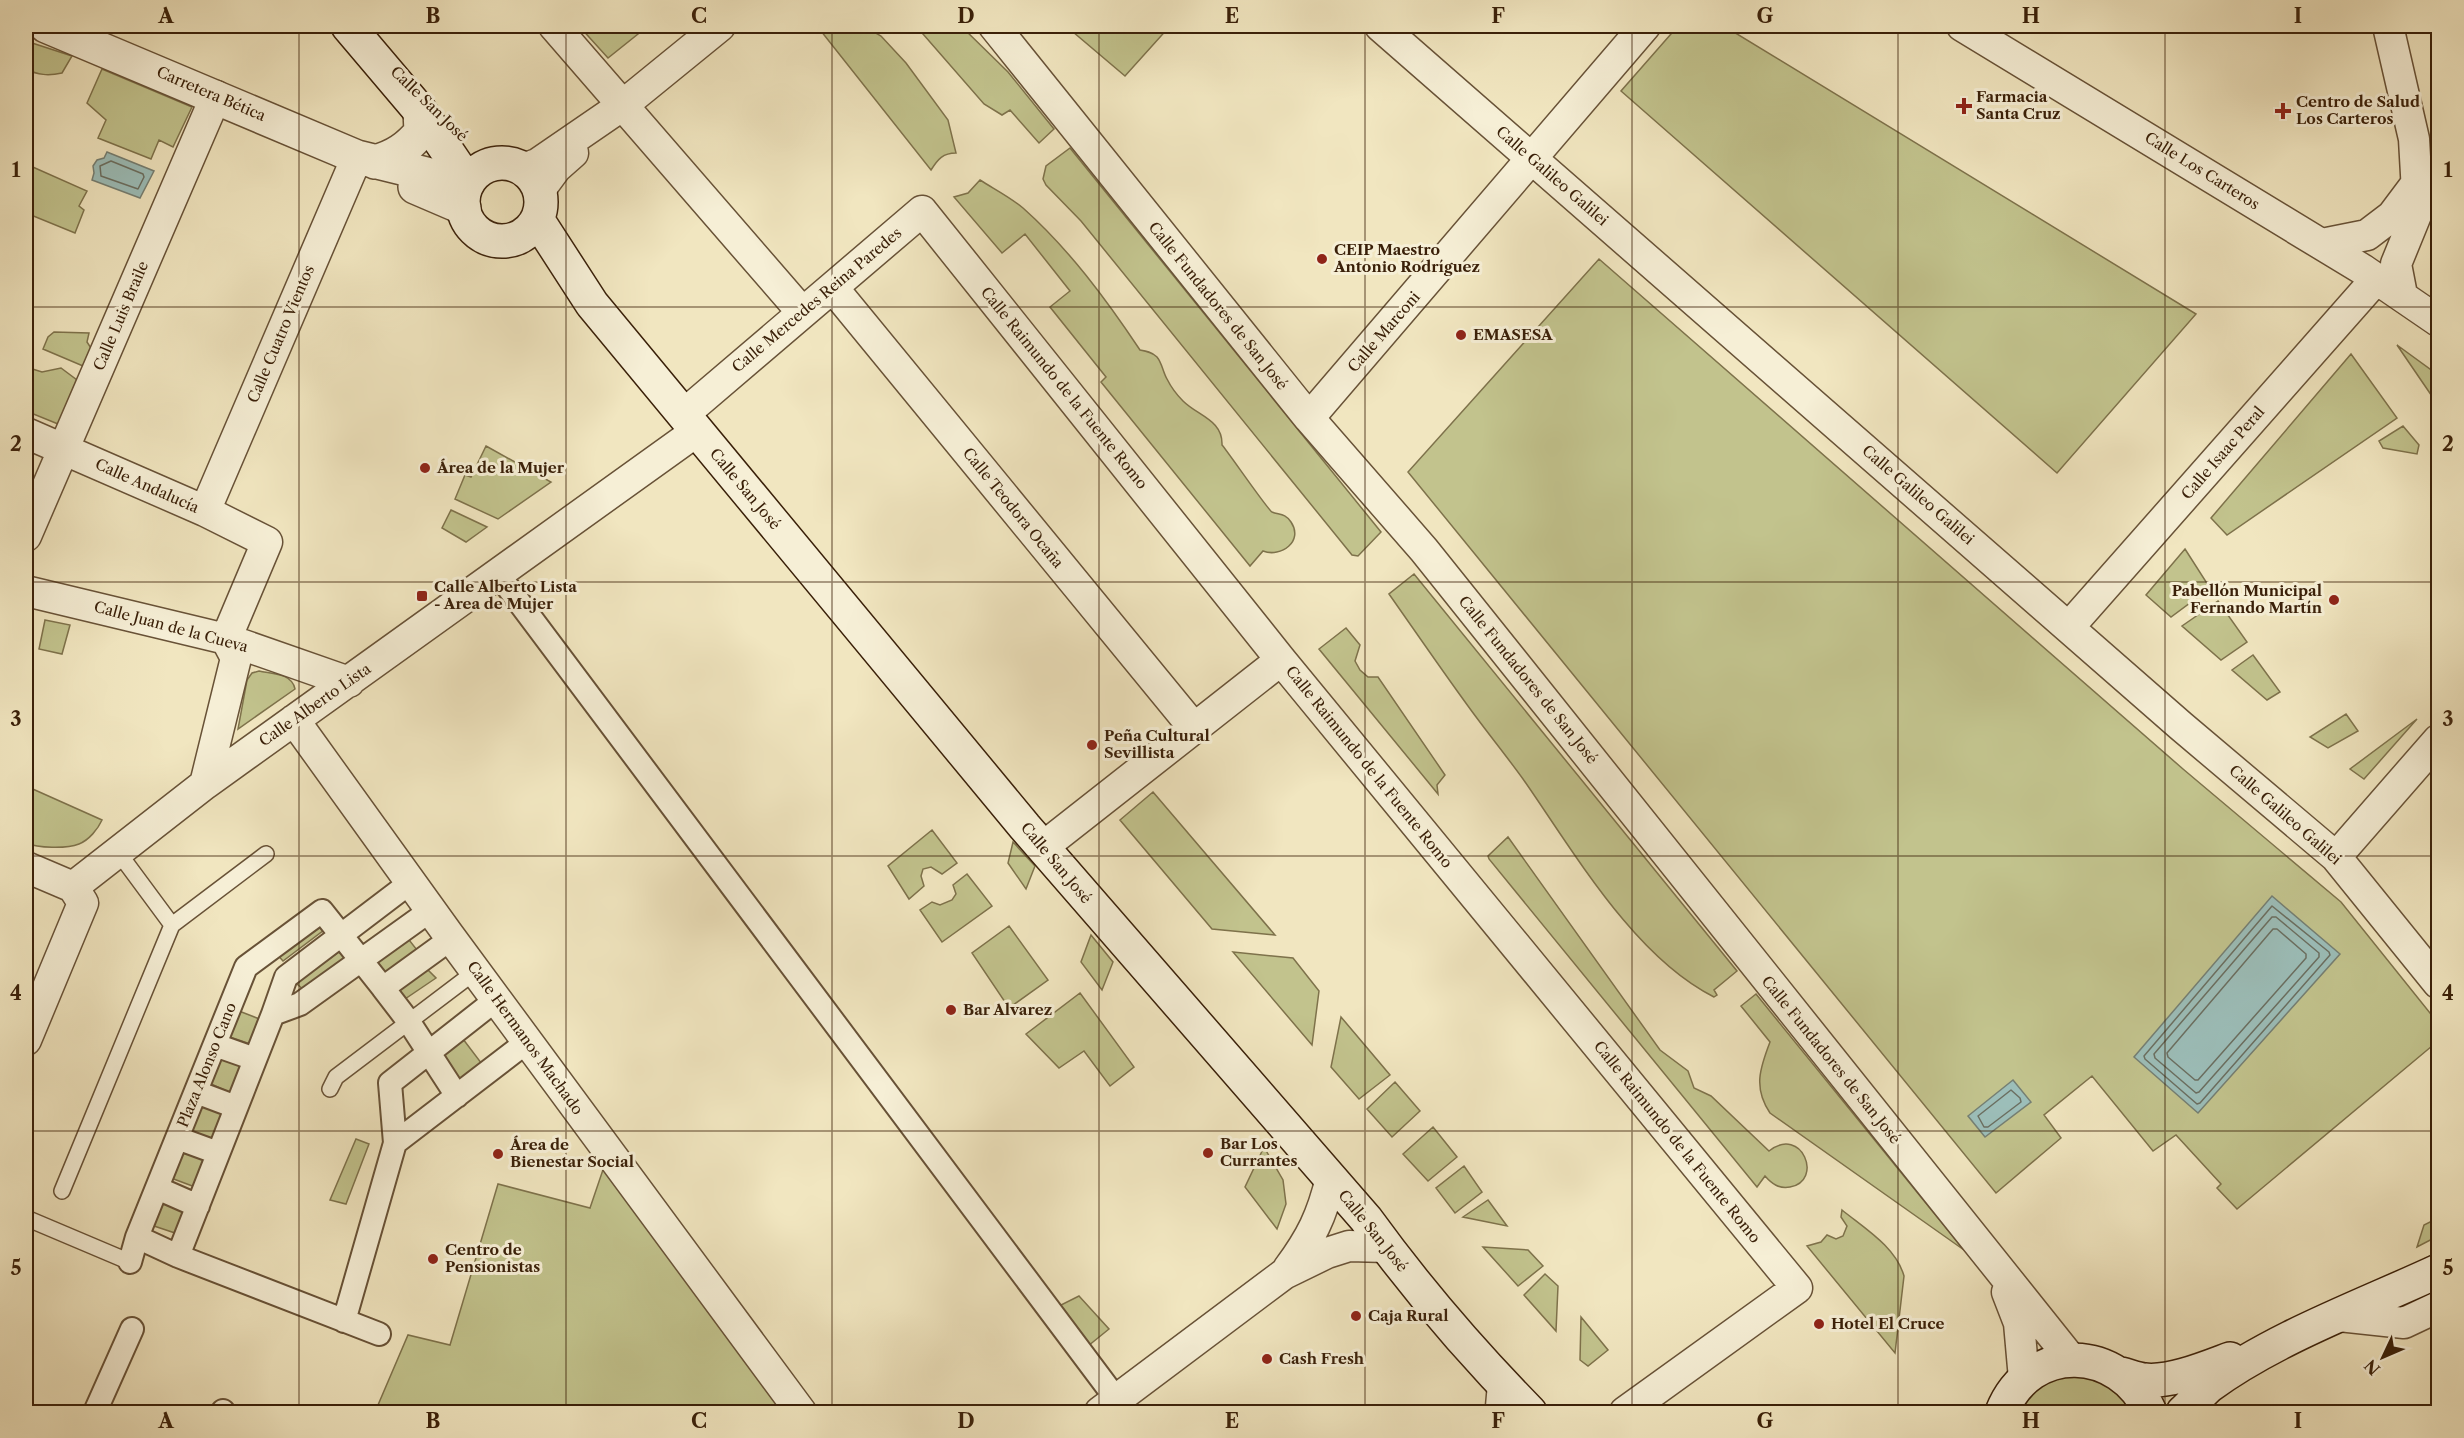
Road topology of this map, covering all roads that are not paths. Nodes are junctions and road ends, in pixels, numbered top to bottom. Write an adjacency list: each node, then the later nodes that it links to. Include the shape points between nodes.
1 (46, 26): 11 (main road, Carretera Bética)
2 (555, 26): 13 (street)
3 (720, 26): 13 (street)
4 (982, 26): 12 (street, Calle Fundadores de San José)
5 (994, 26): 12 (street, Calle Fundadores de San José)
6 (1380, 26): 15 (street, Calle Galileo Galilei)
7 (1645, 26): 15 (street, Calle Marconi)
8 (1962, 26): 22 (street, Calle Los Carteros)
9 (2388, 26): 17 (street, Calle Isaac Peral, via 2414,139)
10 (355, 33): 14 (main road, Calle San José); 19 (main road, Calle San José)
11 (216, 96): 16 (main road, Carretera Bética); 30 (street, Calle Luis Braile)
12 (1058, 106): 27 (street, Calle Fundadores de San José)
13 (620, 107): 19 (street); 25 (street)
14 (420, 111): 16 (main road, via 421,132 406,149 392,157); 18 (main road, Calle San José)
15 (1532, 159): 27 (street, Calle Marconi); 35 (street, Calle Galileo Galilei)
16 (366, 160): 18 (main road, Carretera Bética); 31 (street, Calle Cuatro Vientos)
17 (2416, 184): 20 (street, via 2392,216); 23 (street, Calle Isaac Peral, via 2418,210)
18 (466, 191): 19 (main road, via 488,166); 19 (main road, Calle San José, via 467,220 475,231 498,241)
19 (523, 196): 28 (main road, Calle San José, via 539,255 592,304)
20 (2367, 235): 22 (street); 23 (street, via 2361,251)
21 (946, 241): 24 (street, Calle Mercedes Reina Paredes, via 922,211); 37 (street, Calle Raimundo de la Fuente Romo)
22 (2322, 244): 23 (street, Calle Los Carteros)
23 (2378, 270): 26 (street, Calle Los Carteros, via 2402,296); 35 (street, Calle Isaac Peral)
24 (833, 288): 25 (street, Calle Mercedes Reina Paredes); 40 (street, Calle Teodora Ocaña)
25 (802, 312): 28 (street, Calle Mercedes Reina Paredes)
26 (2439, 321)
27 (1309, 418): 81 (street, Calle Fundadores de San José, via 1424,550)
28 (690, 423): 33 (street, Calle Alberto Lista); 43 (main road, Calle San José)
29 (26, 433): 30 (street, Calle Andalucía)
30 (64, 450): 31 (street, Calle Andalucía); 32 (street, Calle Luis Braile)
31 (205, 511): 36 (street, Calle Andalucía, via 267,542)
32 (26, 536)
33 (498, 574): 38 (street, Calle Alberto Lista); 95 (street)
34 (26, 591): 36 (street, Calle Juan de la Cueva)
35 (2069, 627): 46 (street, Calle Galileo Galilei)
36 (226, 639): 38 (street, Calle Juan de la Cueva); 42 (street, via 236,658)
37 (1281, 660): 40 (street); 100 (street, Calle Raimundo de la Fuente Romo, via 1797,1288)
38 (349, 682): 39 (street, Calle Alberto Lista)
39 (294, 720): 42 (street, Calle Alberto Lista); 48 (street, Calle Hermanos Machado)
40 (1194, 728): 43 (street)
41 (2439, 740): 46 (street)
42 (206, 784): 44 (street, Calle Alberto Lista)
43 (1043, 847): 73 (main road, Calle San José)
44 (118, 852): 49 (street, Calle Alberto Lista); 51 (lane)
45 (266, 854): 51 (lane)
46 (2336, 857): 56 (street, Calle Galileo Galilei)
47 (26, 867): 49 (street)
48 (411, 882): 50 (street, Calle Hermanos Machado); 52 (street)
49 (73, 887): 61 (street, via 83,903)
50 (431, 910): 53 (street, Calle Hermanos Machado); 54 (street)
51 (172, 924): 75 (lane)
52 (341, 935): 54 (street, Plaza Alonso Cano); 59 (street, via 286,977); 63 (street, Plaza Alonso Cano, via 322,911 246,967)
53 (452, 938): 55 (street, Calle Hermanos Machado); 57 (street)
54 (361, 960): 57 (street, Plaza Alonso Cano); 59 (street, via 300,1004)
55 (476, 971): 58 (street, Calle Hermanos Machado); 60 (lane)
56 (2439, 982)
57 (383, 988): 60 (street, Plaza Alonso Cano)
58 (497, 999): 62 (street, Calle Hermanos Machado); 64 (street)
59 (273, 1014): 65 (street)
60 (409, 1022): 64 (street, Plaza Alonso Cano); 66 (lane, via 336,1077)
61 (26, 1041)
62 (528, 1041): 68 (street); 97 (street, Calle Hermanos Machado)
63 (215, 1045): 65 (street); 67 (street, Plaza Alonso Cano)
64 (428, 1053): 68 (street, Plaza Alonso Cano); 71 (street, via 390,1083)
65 (255, 1059): 69 (street)
66 (330, 1089)
67 (196, 1092): 69 (street); 70 (street, Plaza Alonso Cano)
68 (457, 1096): 71 (street)
69 (236, 1107): 72 (street)
70 (177, 1138): 72 (street); 74 (street, Plaza Alonso Cano)
71 (395, 1143): 87 (street)
72 (218, 1153): 76 (street)
73 (1331, 1178): 79 (main road, Calle San José); 84 (street, via 1308,1243)
74 (157, 1188): 76 (street); 78 (street, Plaza Alonso Cano)
75 (62, 1191)
76 (198, 1206): 80 (street)
77 (26, 1218): 82 (lane)
78 (137, 1238): 80 (street); 82 (street, Plaza Alonso Cano)
79 (1387, 1247): 84 (street, via 1349,1246); 93 (main road, Calle San José)
80 (178, 1256): 87 (street)
81 (1991, 1260): 91 (street, Calle Fundadores de San José); 94 (street, Calle Fundadores de San José, via 2014,1304)
82 (130, 1262)
83 (2439, 1271): 86 (main road)
84 (1284, 1274): 95 (street)
85 (2439, 1307): 86 (street, via 2404,1323)
86 (2339, 1316): 90 (main road)
87 (344, 1321): 89 (street)
88 (132, 1329): 96 (street)
89 (379, 1334)
90 (2278, 1344): 92 (main road, via 2174,1377 2146,1380); 103 (main road, via 2207,1388)
91 (2071, 1359): 92 (main road, via 2106,1366); 94 (main road, via 2046,1365)
92 (2121, 1374): 102 (main road, via 2134,1385)
93 (1496, 1378): 98 (lane); 99 (main road, Calle San José)
94 (2024, 1379): 101 (main road, via 2007,1398)
95 (1108, 1406)
96 (95, 1413)
97 (801, 1413)
98 (1493, 1413)
99 (1530, 1413)
100 (1625, 1413)
101 (2002, 1413)
102 (2150, 1413)
103 (2183, 1413)

